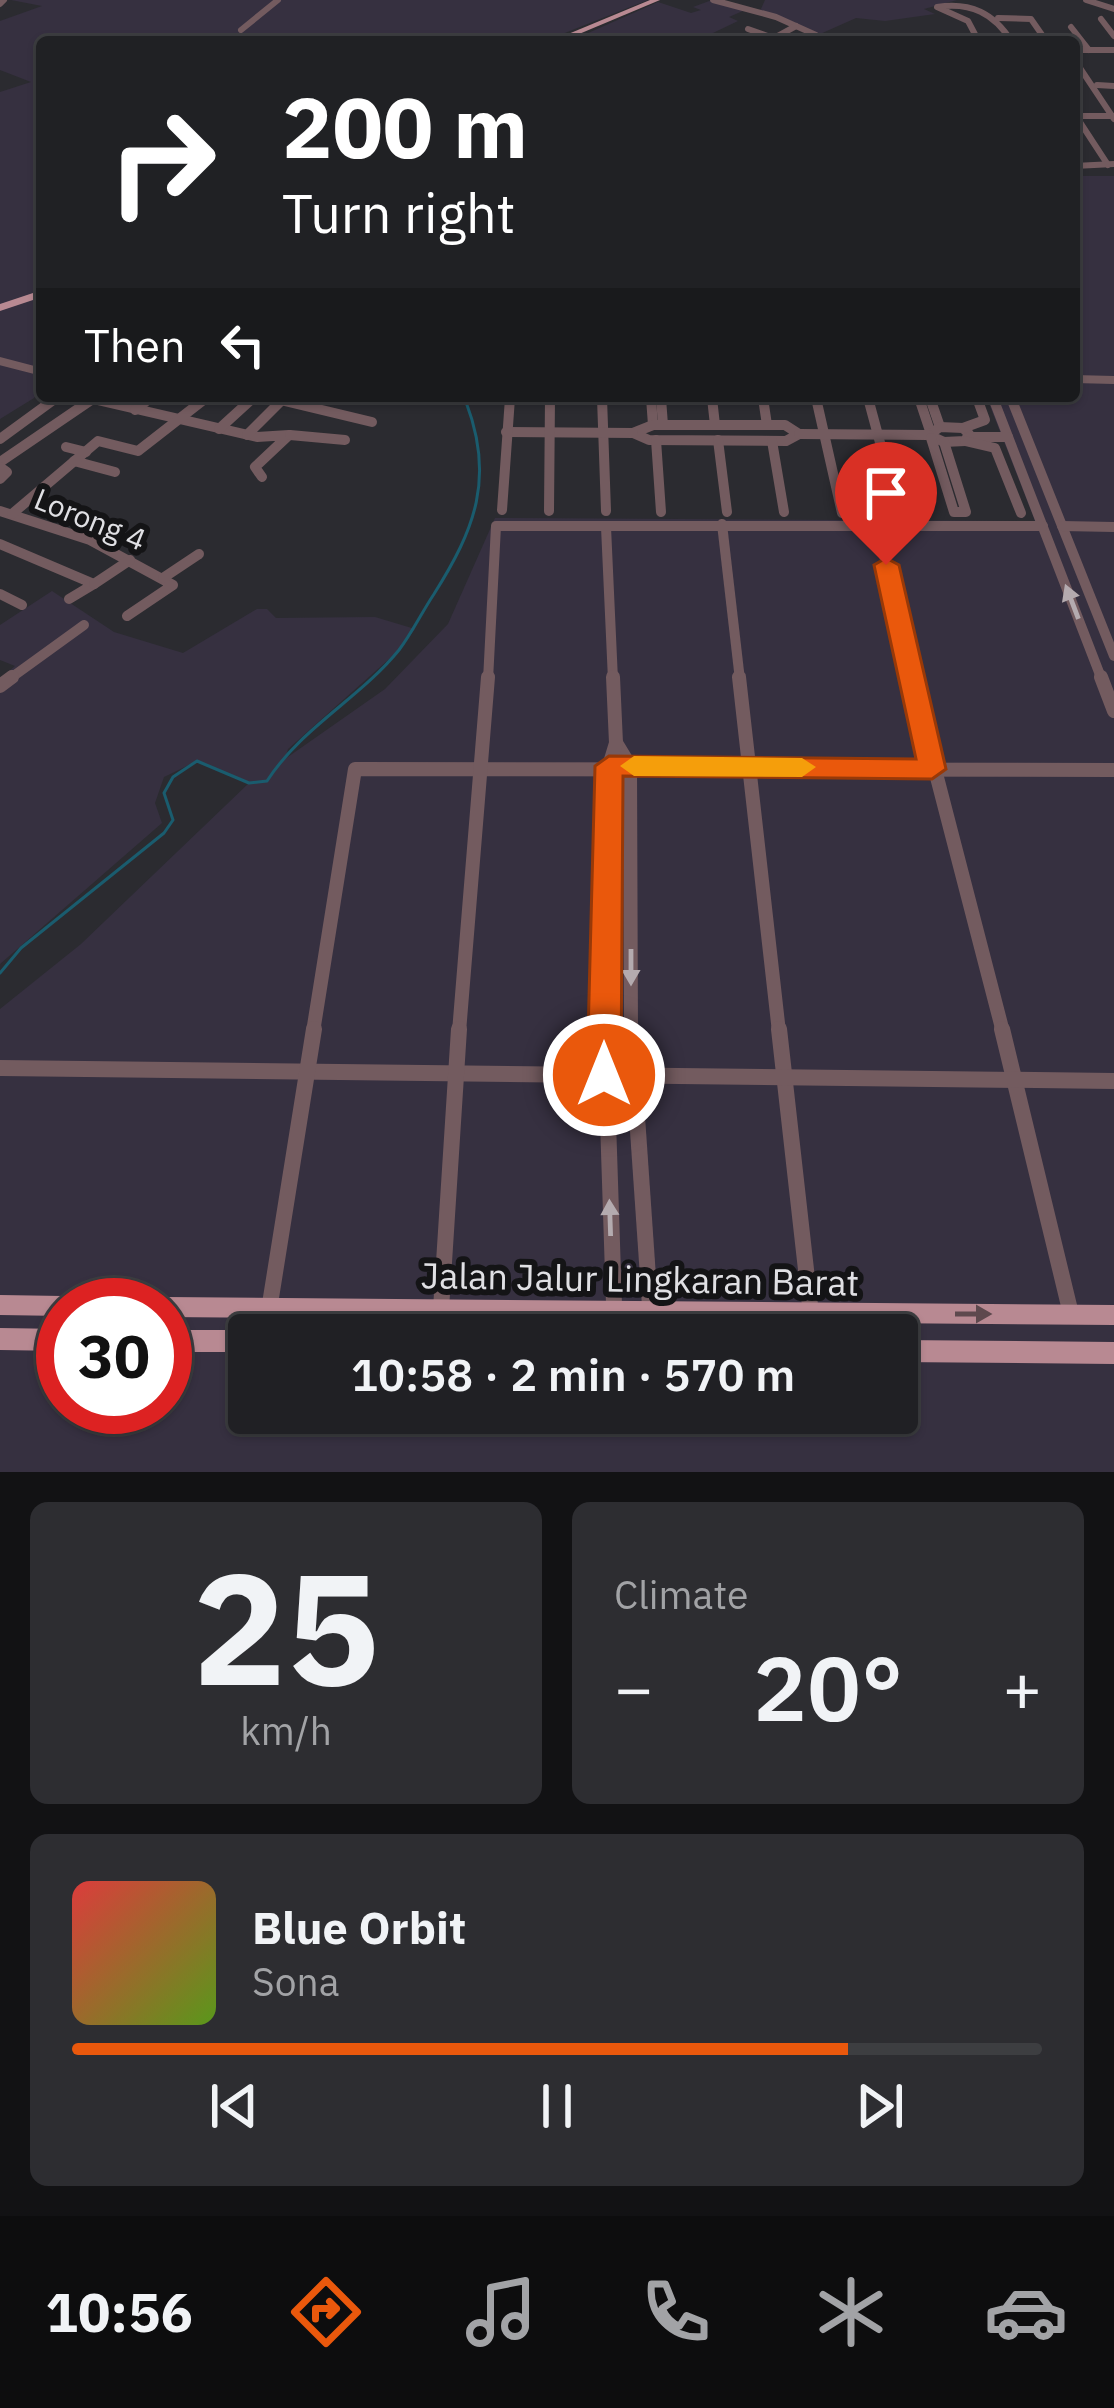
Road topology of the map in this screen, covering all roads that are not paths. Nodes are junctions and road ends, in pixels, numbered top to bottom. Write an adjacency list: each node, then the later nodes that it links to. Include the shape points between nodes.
1 (278, 0): 12 (street)
2 (656, 0): 13 (main road)
3 (712, 0): 9 (street)
4 (1086, 0): 6 (street)
5 (1097, 0): 6 (street)
6 (1114, 7)
7 (998, 18): 17 (street, via 959,2 937,7 968,21); 18 (street); 19 (street, via 1032,19)
8 (1101, 19): 21 (street)
9 (796, 26): 15 (street); 16 (street)
10 (1071, 26): 20 (street)
11 (748, 29): 14 (street)
12 (242, 30)
13 (568, 36)
14 (764, 36)
15 (777, 36)
16 (815, 36)
17 (972, 36)
18 (1009, 36)
19 (1043, 36)
20 (1078, 36)
21 (1114, 36)
22 (1080, 38): 24 (street)
23 (1080, 50): 24 (street)
24 (1089, 50): 25 (street)
25 (1112, 53)
26 (1080, 60): 29 (street)
27 (1080, 67): 29 (street)
28 (1080, 84): 29 (street)
29 (1094, 85): 30 (street); 31 (street)
30 (1114, 86)
31 (1110, 106): 32 (street)
32 (1080, 114)
33 (1080, 122): 34 (street)
34 (1111, 165): 35 (street)
35 (1080, 166)
36 (36, 295): 37 (main road)
37 (0, 308)
38 (0, 361): 39 (street)
39 (36, 371)
40 (1080, 383): 41 (street)
41 (1114, 384)
42 (50, 402): 83 (street)
43 (89, 402): 94 (street)
44 (108, 402): 64 (street)
45 (145, 402): 64 (street)
46 (201, 402): 65 (street)
47 (248, 402): 70 (street)
48 (280, 402): 81 (street)
49 (295, 402): 66 (street)
50 (509, 402): 71 (street)
51 (550, 402): 72 (street)
52 (602, 402): 74 (street)
53 (652, 402): 67 (street)
54 (661, 402): 67 (street)
55 (713, 402): 68 (street)
56 (764, 402): 69 (street)
57 (817, 402): 77 (street)
58 (870, 402): 78 (street)
59 (920, 402): 73 (street)
60 (930, 402): 73 (street)
61 (978, 402): 79 (street, via 985,420)
62 (994, 402): 80 (street)
63 (1012, 402): 111 (street)
64 (135, 410): 65 (street)
65 (178, 421): 70 (street); 90 (street)
66 (372, 422)
67 (658, 424): 68 (street); 75 (street)
68 (715, 425): 69 (street)
69 (767, 425): 76 (street)
70 (219, 429): 81 (street)
71 (506, 432): 72 (street); 98 (street)
72 (548, 432): 74 (street); 99 (street)
73 (932, 432): 78 (street); 79 (street); 88 (street); 88 (street, via 954,512 966,512)
74 (603, 433): 75 (street); 100 (street)
75 (633, 433): 85 (street)
76 (799, 434): 77 (street); 87 (street)
77 (824, 434): 78 (street); 104 (street)
78 (878, 434): 105 (street)
79 (966, 434): 80 (street); 88 (street); 106 (street, via 995,448)
80 (1007, 434): 110 (street)
81 (247, 435): 82 (street)
82 (290, 435): 84 (street); 96 (street, via 256,466)
83 (0, 439)
84 (345, 440)
85 (656, 440): 86 (street); 101 (street)
86 (718, 440): 87 (street); 107 (street)
87 (772, 441): 102 (street)
88 (944, 442)
89 (66, 447): 91 (street)
90 (138, 451): 91 (street, via 99,440); 92 (street)
91 (86, 452): 93 (street)
92 (152, 454)
93 (74, 461): 95 (street); 103 (street)
94 (0, 464): 97 (street, via 8,472)
95 (115, 472)
96 (262, 477)
97 (0, 479)
98 (502, 510)
99 (549, 511)
100 (606, 511)
101 (662, 512)
102 (784, 512)
103 (6, 513): 115 (street, Lorong 4)
104 (842, 513)
105 (899, 513)
106 (1021, 513)
107 (724, 518): 108 (street); 109 (street); 130 (street)
108 (877, 524): 110 (street); 131 (street)
109 (606, 526): 126 (street); 129 (street, via 495,528)
110 (1043, 526): 125 (street, one-way to 110)
111 (1062, 526): 112 (street); 123 (street)
112 (1114, 527)
113 (0, 544): 117 (street)
114 (199, 554): 116 (street)
115 (130, 560): 116 (street, Lorong 4); 117 (street)
116 (173, 581): 121 (street, Lorong 4)
117 (94, 584): 119 (street)
118 (0, 594): 120 (street)
119 (69, 599)
120 (22, 605)
121 (127, 616)
122 (84, 625): 124 (street)
123 (1114, 656)
124 (0, 686)
125 (1114, 711)
126 (616, 743): 127 (street); 128 (street)
127 (609, 766): 128 (street); 129 (street); 136 (street)
128 (630, 766): 130 (street); 137 (street, one-way to 137)
129 (484, 767): 134 (street, via 355,769); 135 (street)
130 (751, 767): 131 (street); 138 (street)
131 (932, 769): 132 (street); 139 (street)
132 (1114, 770)
133 (0, 1068): 134 (street)
134 (308, 1072): 135 (street); 144 (street)
135 (455, 1074): 136 (street); 145 (street)
136 (604, 1075): 137 (street); 146 (street, one-way to 136)
137 (632, 1075): 138 (street); 147 (street)
138 (783, 1078): 139 (street); 152 (street)
139 (1016, 1081): 140 (street); 153 (street)
140 (1114, 1081)
141 (0, 1305): 142 (main road)
142 (36, 1306)
143 (192, 1308): 144 (main road, Jalan Jalur Lingkaran Barat)
144 (268, 1309): 145 (main road, Jalan Jalur Lingkaran Barat); 148 (street)
145 (441, 1309): 146 (main road, Jalan Jalur Lingkaran Barat)
146 (614, 1309): 147 (main road, Jalan Jalur Lingkaran Barat); 149 (street)
147 (650, 1309): 150 (street); 151 (main road, Jalan Jalur Lingkaran Barat)
148 (267, 1314)
149 (614, 1314)
150 (650, 1314)
151 (784, 1314)
152 (811, 1314)
153 (1071, 1314): 154 (main road, Jalan Jalur Lingkaran Barat, one-way to 153); 155 (main road, Jalan Jalur Lingkaran Barat)
154 (918, 1315)
155 (1114, 1315)
156 (0, 1339): 157 (main road)
157 (36, 1340)
158 (192, 1341): 159 (main road)
159 (228, 1341)
160 (918, 1351): 161 (main road)
161 (1114, 1353)

